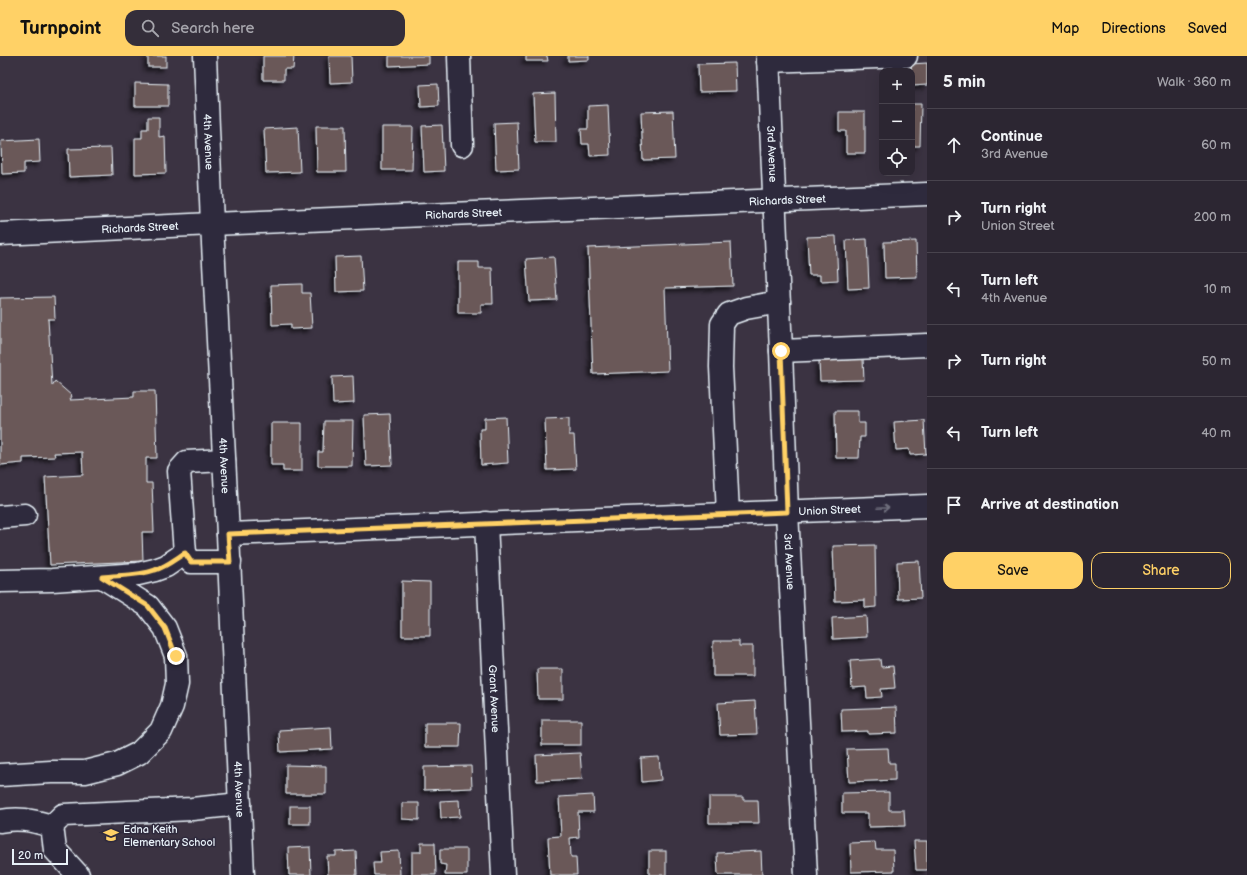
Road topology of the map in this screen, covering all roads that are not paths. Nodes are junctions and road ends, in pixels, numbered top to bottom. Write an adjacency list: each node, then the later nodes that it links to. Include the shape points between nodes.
1 (204, 56): 8 (street, 4th Avenue)
2 (459, 56): 5 (street)
3 (906, 56): 4 (street)
4 (768, 59): 7 (street, 3rd Avenue)
5 (462, 145)
6 (927, 194): 7 (street, Richards Street)
7 (775, 200): 8 (street, Richards Street); 10 (street, 3rd Avenue)
8 (212, 224): 9 (street, Richards Street); 13 (street, 4th Avenue)
9 (0, 234)
10 (779, 302): 12 (street, 3rd Avenue); 16 (street, via 729,314 722,324 721,367)
11 (927, 345): 12 (street)
12 (781, 351): 15 (street, 3rd Avenue)
13 (224, 460): 20 (street, 4th Avenue); 21 (street, via 187,462 179,471)
14 (927, 506): 15 (street, Union Street, one-way to 14)
15 (787, 512): 16 (street, Union Street); 32 (street, 3rd Avenue)
16 (728, 514): 19 (street, Union Street)
17 (25, 515): 18 (street)
18 (0, 517)
19 (486, 523): 20 (street, Union Street); 31 (street, Grant Avenue)
20 (228, 534): 22 (street, 4th Avenue)
21 (185, 553): 22 (street, via 191,562); 23 (street, via 155,570)
22 (230, 562): 26 (street, 4th Avenue)
23 (102, 577): 24 (street); 25 (street, via 148,606 165,628 176,656 177,684 172,706 161,731 139,752 117,764 85,772)
24 (0, 581)
25 (0, 774)
26 (240, 804): 28 (street, via 192,809 63,815); 30 (street, 4th Avenue)
27 (0, 821): 28 (street, via 26,819)
28 (52, 826): 29 (street, via 55,850)
29 (78, 875)
30 (243, 875)
31 (502, 875)
32 (806, 875)

